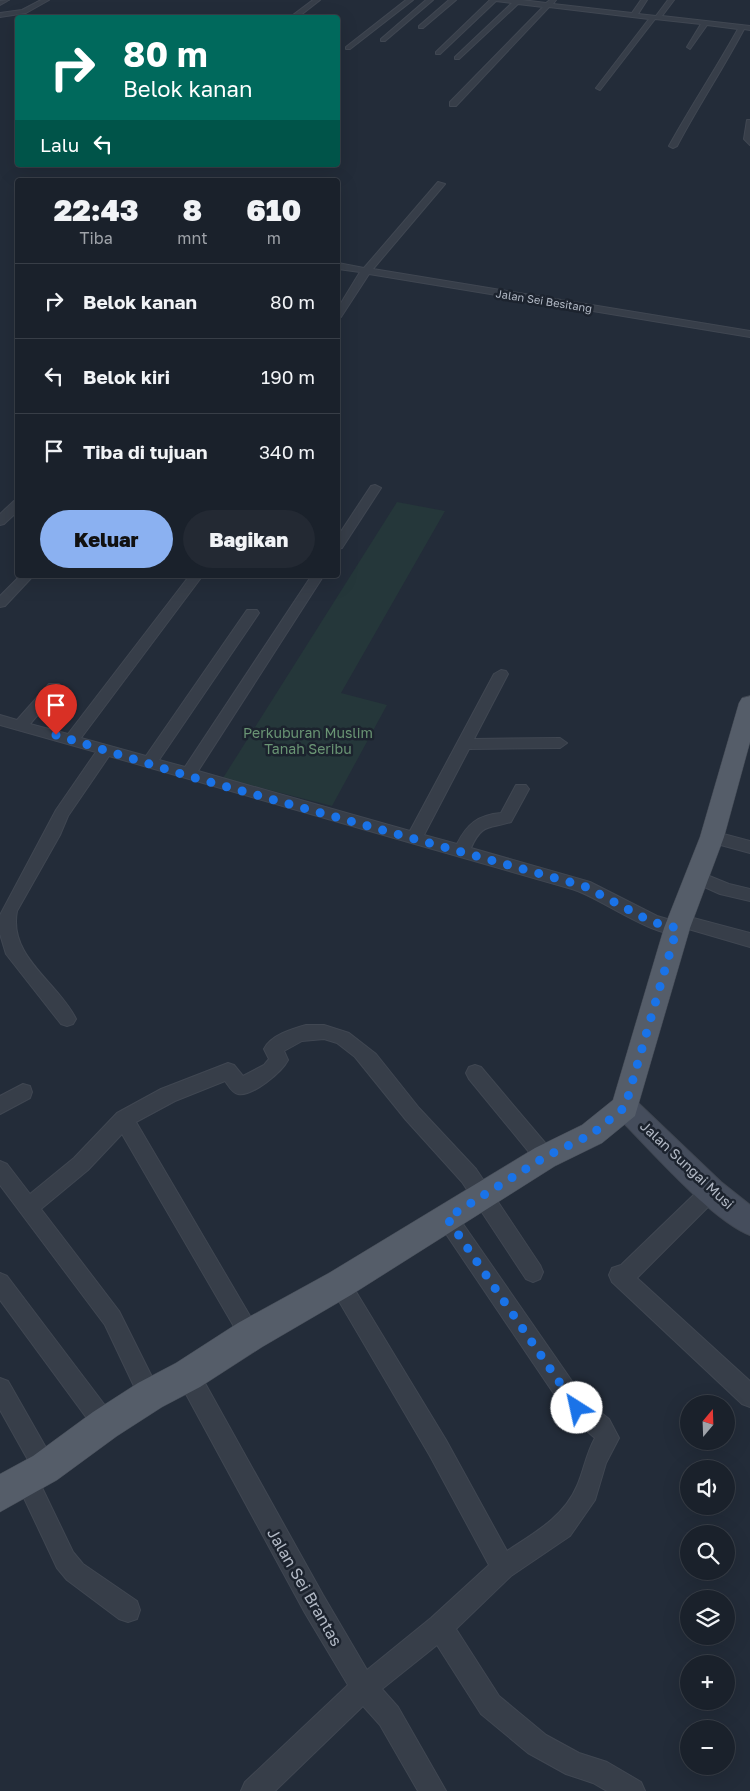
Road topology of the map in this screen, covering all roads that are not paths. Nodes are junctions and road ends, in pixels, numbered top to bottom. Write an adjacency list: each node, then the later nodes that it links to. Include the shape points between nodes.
1 (6, 0): 13 (street)
2 (46, 0): 17 (street, via 24,12)
3 (317, 0): 18 (street)
4 (410, 0): 26 (street)
5 (430, 0): 24 (street)
6 (453, 0): 22 (street)
7 (494, 0): 27 (street)
8 (499, 0): 12 (street)
9 (553, 0): 14 (street)
10 (644, 0): 19 (street)
11 (671, 0): 20 (street)
12 (518, 1): 14 (street); 28 (street)
13 (0, 3)
14 (547, 6): 16 (street); 30 (street)
15 (613, 6): 16 (street)
16 (607, 12): 19 (street)
17 (0, 15)
18 (296, 15)
19 (634, 15): 20 (street)
20 (656, 17): 21 (street); 29 (street)
21 (705, 23): 23 (street); 25 (street)
22 (421, 27)
23 (746, 27): 33 (street, via 697,102)
24 (383, 40)
25 (690, 47)
26 (348, 48)
27 (438, 53)
28 (457, 58)
29 (600, 88)
30 (453, 104)
31 (750, 122): 32 (street)
32 (750, 143)
33 (673, 146)
34 (441, 184): 36 (street)
35 (340, 266): 36 (street, Jalan Sei Besitang)
36 (366, 271): 37 (street); 38 (street, Jalan Sei Besitang)
37 (340, 312)
38 (750, 334)
39 (375, 488): 42 (street)
40 (15, 507): 41 (street)
41 (0, 521)
42 (340, 543)
43 (25, 578): 46 (street)
44 (194, 578): 54 (street)
45 (316, 578): 59 (street)
46 (0, 603)
47 (252, 613): 58 (street)
48 (501, 674): 56 (street)
49 (54, 686): 52 (street)
50 (750, 703): 53 (main road)
51 (0, 720): 52 (street)
52 (21, 726): 54 (street)
53 (745, 737): 62 (main road)
54 (72, 739): 57 (street)
55 (560, 743): 56 (street)
56 (465, 744): 61 (street)
57 (105, 751): 58 (street); 69 (street, via 61,814 9,911 6,925 12,949)
58 (149, 763): 59 (street)
59 (188, 776): 61 (street)
60 (521, 789): 64 (street, via 506,818 477,824)
61 (414, 838): 64 (street)
62 (712, 838): 63 (street); 65 (main road)
63 (750, 847)
64 (462, 851): 67 (street, via 584,886 652,922)
65 (697, 877): 66 (street, via 726,890); 67 (main road)
66 (750, 895)
67 (679, 924): 68 (street); 73 (main road)
68 (750, 940)
69 (66, 1019)
70 (475, 1073): 75 (street)
71 (23, 1092): 72 (street)
72 (0, 1106)
73 (625, 1107): 75 (main road, via 592,1134); 77 (main road, Jalan Sungai Musi)
74 (124, 1118): 78 (street, via 168,1095 228,1071 240,1087 270,1071 278,1060 273,1050 287,1039 300,1032 318,1030 343,1038 360,1049 408,1109 459,1163); 79 (street, via 81,1164); 85 (street)
75 (545, 1157): 78 (main road)
76 (0, 1170): 79 (street)
77 (711, 1191): 81 (main road, Jalan Sungai Musi); 89 (street, via 626,1274 619,1274)
78 (483, 1197): 80 (main road); 82 (street)
79 (29, 1207): 88 (street, via 112,1318)
80 (447, 1218): 84 (main road); 93 (street, via 577,1408 608,1436 596,1459 587,1492 562,1528)
81 (750, 1222)
82 (533, 1272)
83 (0, 1284): 90 (street)
84 (340, 1284): 85 (main road); 93 (street, via 438,1448)
85 (250, 1335): 86 (main road)
86 (188, 1376): 88 (main road); 96 (street, Jalan Sei Brantas)
87 (0, 1388): 91 (street)
88 (150, 1395): 90 (main road)
89 (750, 1396)
90 (105, 1424): 91 (main road)
91 (35, 1473): 92 (main road); 94 (street, via 65,1560 75,1572)
92 (0, 1494)
93 (502, 1568): 95 (street)
94 (128, 1610)
95 (440, 1627): 96 (street); 99 (street, via 490,1705 537,1744 575,1765 598,1771)
96 (364, 1688): 97 (street); 98 (street, Jalan Sei Brantas, via 389,1716)
97 (254, 1791)
98 (433, 1791)
99 (632, 1791)

